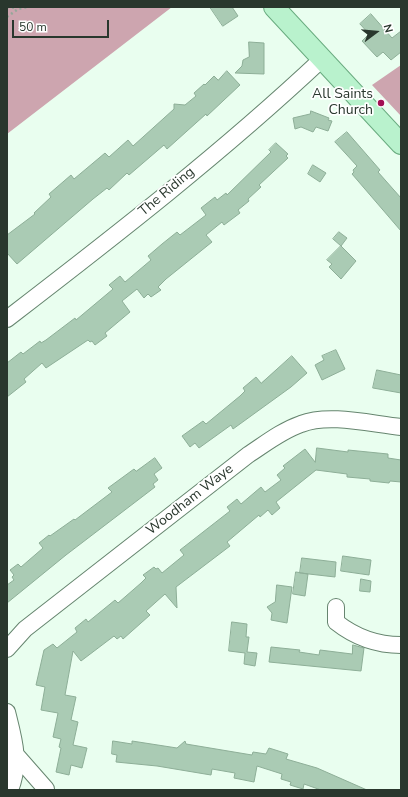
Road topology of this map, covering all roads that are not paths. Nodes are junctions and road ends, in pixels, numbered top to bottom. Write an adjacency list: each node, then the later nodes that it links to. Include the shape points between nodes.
1 (274, 7): 2 (main road)
2 (322, 59): 3 (main road); 4 (street, The Riding, via 124,229)
3 (401, 144)
4 (7, 318)
5 (401, 427): 8 (street, Woodham Waye, via 327,420 306,422 279,434 244,458 25,629)
6 (332, 618): 7 (street, via 348,632 365,639)
7 (401, 645)
8 (7, 649)
9 (7, 712): 10 (street)
10 (17, 756): 11 (street); 12 (street)
11 (10, 790)
12 (47, 790)

